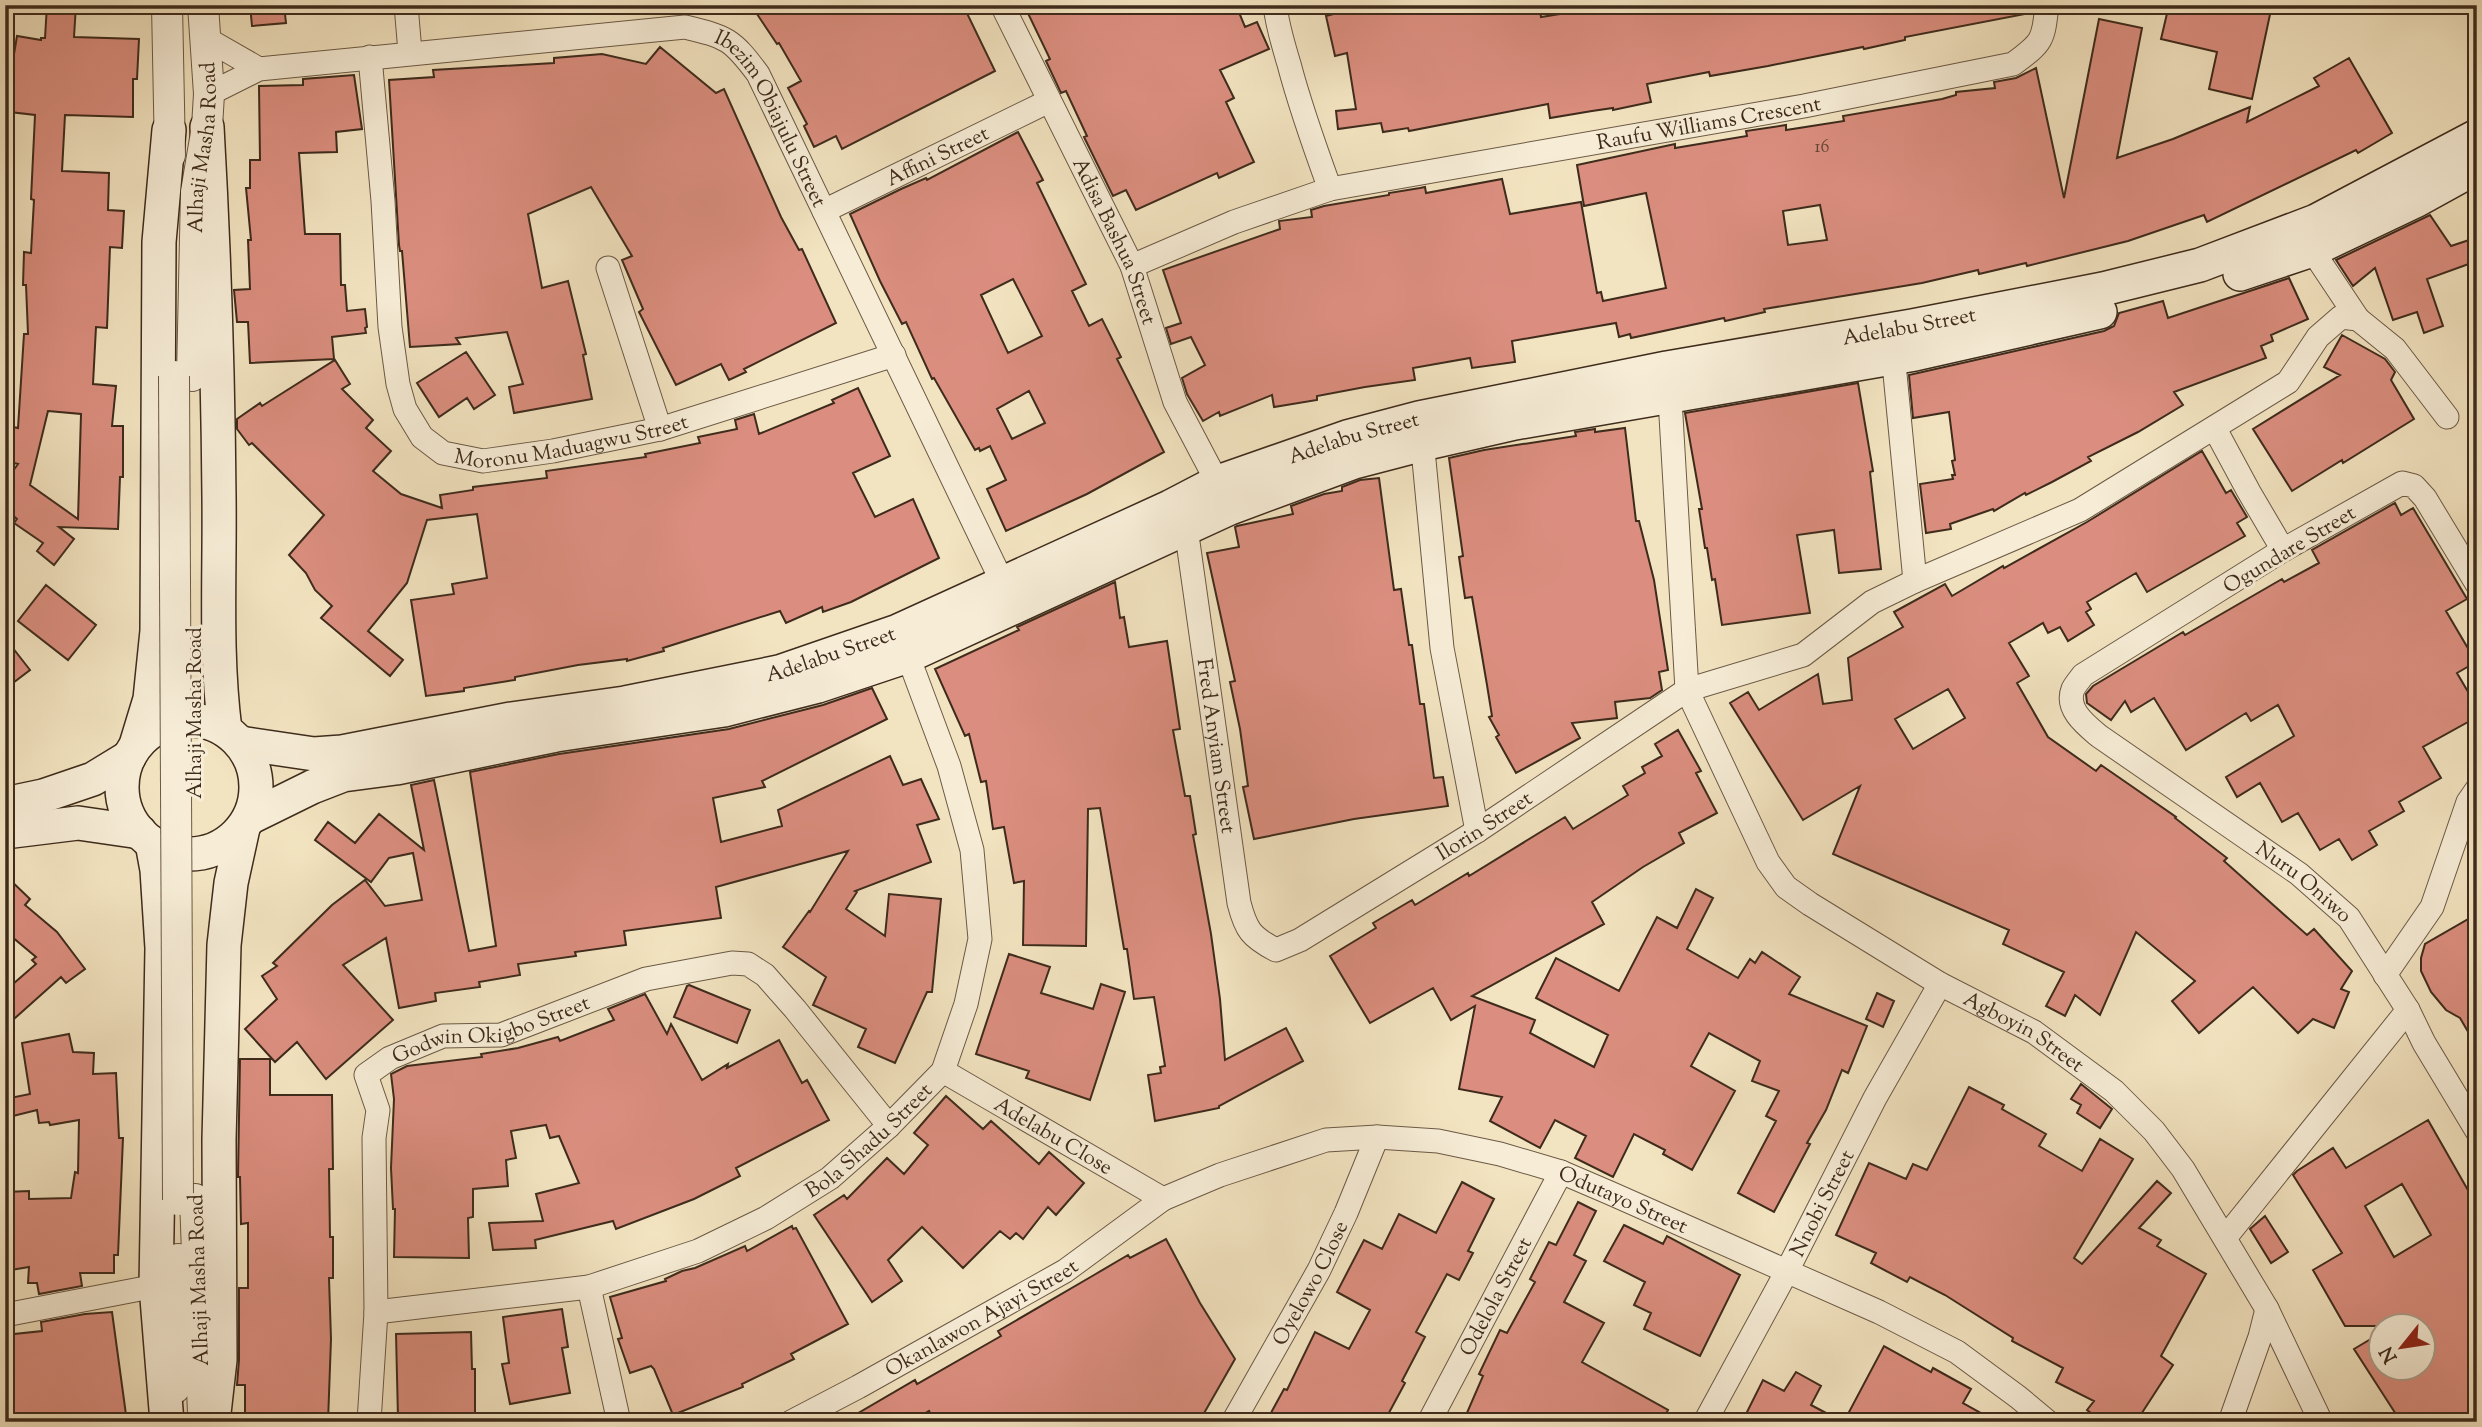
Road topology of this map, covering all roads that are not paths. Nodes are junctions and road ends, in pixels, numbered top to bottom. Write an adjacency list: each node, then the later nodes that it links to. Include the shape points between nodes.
1 (203, 5): 7 (street, Alhaji Masha Road)
2 (406, 5): 8 (street)
3 (1002, 5): 12 (street, Adisa Bashua Street)
4 (1275, 5): 17 (street, via 1292,76)
5 (2047, 5): 17 (street, Raufu Williams Crescent, via 2044,35 2013,64)
6 (165, 7): 14 (street, Alhaji Masha Road)
7 (205, 38): 10 (street); 11 (street, Alhaji Masha Road)
8 (410, 52): 9 (street, Ibezim Obiajulu Street); 18 (street, Ibezim Obiajulu Street, via 685,27 719,35 740,50 758,74)
9 (370, 57): 10 (street, Ibezim Obiajulu Street); 28 (street, Moronu Maduagwu Street, via 390,327 398,384 405,408 422,437 443,453 483,461)
10 (259, 69): 11 (street, Ibezim Obiajulu Street)
11 (209, 93): 13 (street, Alhaji Masha Road)
12 (1049, 102): 18 (street, Affini Street); 20 (street, Adisa Bashua Street)
13 (207, 127): 25 (street, Alhaji Masha Road, via 196,192); 40 (main road, via 218,363 218,645)
14 (169, 130): 25 (street, Alhaji Masha Road); 41 (main road, via 159,242 157,631 150,699)
15 (2477, 136): 19 (main road, Adelabu Street)
16 (2477, 167): 19 (main road, Adelabu Street, via 2417,200)
17 (1330, 189): 20 (street, Raufu Williams Crescent, via 1234,222)
18 (824, 211): 24 (street, Ibezim Obiajulu Street)
19 (2314, 235): 22 (street); 23 (main road, Adelabu Street, via 2207,285 2110,310)
20 (1132, 266): 31 (street, Adisa Bashua Street, via 1175,402)
21 (608, 268): 28 (street)
22 (2358, 319): 27 (street, via 2395,349); 29 (street, Ilorin Street, via 2341,317 2319,337 2288,382)
23 (1892, 344): 26 (main road, Adelabu Street); 34 (street)
24 (894, 355): 28 (street, Moronu Maduagwu Street); 36 (street, Ibezim Obiajulu Street)
25 (183, 376): 57 (street, Alhaji Masha Road)
26 (1669, 381): 30 (main road, Adelabu Street, via 1515,423); 38 (street)
27 (2447, 416)
28 (660, 429)
29 (2215, 429): 33 (street); 34 (street, Ilorin Street, via 2080,510)
30 (1421, 431): 31 (main road, Adelabu Street, via 1354,462); 45 (street, via 1442,648)
31 (1224, 495): 32 (main road, Adelabu Street); 36 (main road, Adelabu Street, via 1170,507)
32 (1186, 528): 36 (main road, Adelabu Street); 48 (street, Fred Anyiam Street, via 1239,902 1245,925 1257,940)
33 (2283, 550): 35 (street, Ogundare Street, via 2402,483 2414,486 2425,498); 39 (street, Ogundare Street, via 2083,675)
34 (1915, 581): 38 (street, Ilorin Street, via 1872,602 1803,655)
35 (2477, 584)
36 (1009, 596): 37 (main road, Adelabu Street); 40 (main road, Adelabu Street, via 779,672 625,703 511,719 342,752 314,754)
37 (908, 656): 44 (main road, Adelabu Street, via 724,710 556,735 343,775); 52 (street, Bola Shadu Street, via 949,766 972,850 980,939 966,1004)
38 (1687, 690): 45 (street, Ilorin Street); 50 (street, Agboyin Street, via 1768,862 1786,887)
39 (2073, 690): 49 (street, Nuru Oniwo, via 2073,706 2081,721 2099,736 2299,874 2349,918)
40 (232, 737): 41 (main road, via 207,722 187,719 150,732); 44 (main road, via 251,760 256,779 256,799)
41 (133, 751): 43 (main road, via 93,779); 47 (main road, via 122,783 126,810)
42 (2477, 789): 49 (street, via 2468,802 2432,907)
43 (5, 804)
44 (246, 823): 47 (main road, via 223,845 200,853 175,853); 69 (main road, via 224,945 220,1360)
45 (1477, 831): 48 (street, Ilorin Street, via 1300,940)
46 (5, 832): 47 (main road, via 78,823)
47 (146, 838): 61 (main road, via 157,870 162,948)
48 (1276, 950)
49 (2385, 975): 51 (street, Nuru Oniwo)
50 (1940, 984): 59 (street, Agboyin Street, via 2034,1032 2113,1091 2176,1159); 60 (street, Nnobi Street, via 1875,1098)
51 (2408, 1010): 54 (street, Nuru Oniwo); 59 (street)
52 (943, 1071): 53 (street, Bola Shadu Street); 58 (street, Adelabu Close)
53 (889, 1126): 62 (street, Bola Shadu Street, via 830,1178 765,1218 698,1251); 64 (street, Godwin Okigbo Street, via 795,1009 765,975 748,964 646,979 501,1035 443,1036 390,1058 366,1075 378,1110 374,1138)
54 (2477, 1130)
55 (1377, 1137): 56 (street, Odutayo Street, via 1438,1141); 58 (street, Odutayo Street, via 1326,1140); 73 (street, Oyelowo Close, via 1319,1270)
56 (1561, 1172): 60 (street, Odutayo Street); 74 (street, Odelola Street)
57 (187, 1199): 67 (street, Alhaji Masha Road); 68 (street, Alhaji Masha Road)
58 (1163, 1199): 72 (street, Okanlawon Ajayi Street, via 1065,1271)
59 (2225, 1238): 63 (street, Agboyin Street)
60 (1787, 1270): 75 (street, Nnobi Street); 76 (street, Odutayo Street, via 1957,1353)
61 (156, 1286): 65 (street); 66 (main road)
62 (589, 1287): 64 (street, Bola Shadu Street); 71 (street)
63 (2267, 1309): 77 (street); 78 (street, Agboyin Street)
64 (376, 1312): 70 (street, Godwin Okigbo Street)
65 (5, 1315)
66 (167, 1422)
67 (174, 1422)
68 (204, 1422)
69 (212, 1422)
70 (369, 1422)
71 (619, 1422)
72 (792, 1422)
73 (1233, 1422)
74 (1429, 1422)
75 (1705, 1422)
76 (2048, 1422)
77 (2230, 1422)
78 (2321, 1422)

